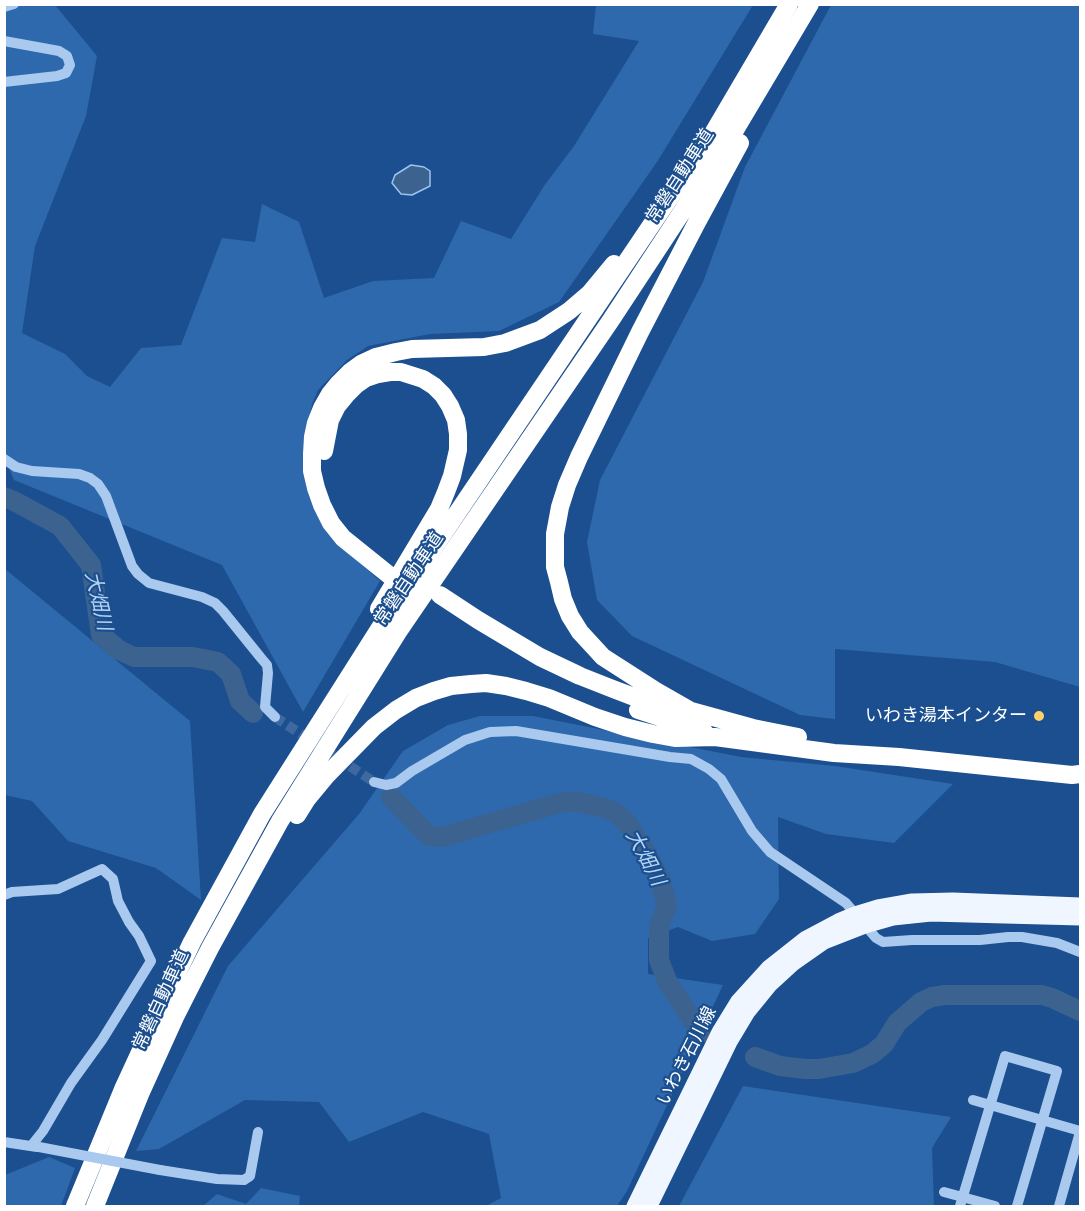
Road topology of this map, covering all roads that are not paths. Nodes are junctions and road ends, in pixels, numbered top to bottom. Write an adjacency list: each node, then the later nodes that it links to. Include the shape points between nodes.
1 (14, 4): 3 (street)
2 (810, 4): 8 (highway, via 640,332 579,457 556,522 555,567 563,599 580,632 603,657); 20 (highway, 常磐自動車道, via 711,169 398,632 314,765 245,882)
3 (4, 7)
4 (787, 8): 14 (highway, 常磐自動車道, via 712,135 383,624); 14 (highway, via 617,260 569,311 540,330 505,343 412,349 376,357 350,372 330,394 313,437 316,488 331,523 343,538 392,570 351,529 326,482 324,446 337,406 366,378 401,372 423,379 450,406 456,420 458,450 439,509)
5 (4, 41): 6 (street, via 59,51 67,56 70,65 66,73 57,76)
6 (4, 82)
7 (4, 459): 9 (street, via 32,471 79,474 98,484 138,574 149,583 215,603 267,665 265,707)
8 (691, 711): 10 (highway, via 650,703 580,676 437,600 492,643 575,686); 11 (highway, via 806,739)
9 (275, 717)
10 (715, 737): 12 (highway, via 834,753); 20 (highway, via 653,734 549,698 486,683 451,686 416,698 374,728 308,798)
11 (1080, 765)
12 (1080, 774)
13 (374, 782): 18 (street, via 396,783 465,740 490,732 516,731 691,759 721,779 752,831 770,852 846,903)
14 (275, 794): 30 (highway, 常磐自動車道, via 192,942 124,1087)
15 (4, 895): 27 (street, via 58,889 102,869 113,879 118,901 151,961)
16 (1080, 905): 18 (main road, いわき石川線, via 922,901 878,907)
17 (1080, 918): 18 (main road, いわき石川線, via 931,914)
18 (860, 920): 19 (street, via 883,942 1022,937); 32 (main road, いわき石川線, via 838,921 807,938 768,968 738,1001); 33 (main road, いわき石川線, via 794,963 748,1012)
19 (1080, 952)
20 (175, 1017): 31 (highway, 常磐自動車道)
21 (973, 1100): 22 (street)
22 (990, 1104): 23 (street); 23 (street, via 1005,1056 1057,1071); 29 (street)
23 (1043, 1120): 24 (street); 35 (street)
24 (1080, 1131): 36 (street)
25 (258, 1132): 27 (street, bridge, via 250,1176 244,1180 160,1170)
26 (4, 1142): 27 (street)
27 (35, 1146)
28 (944, 1192): 29 (street)
29 (961, 1202): 34 (street)
30 (75, 1206)
31 (95, 1206)
32 (634, 1206)
33 (650, 1206)
34 (995, 1206)
35 (1017, 1206)
36 (1059, 1206)

